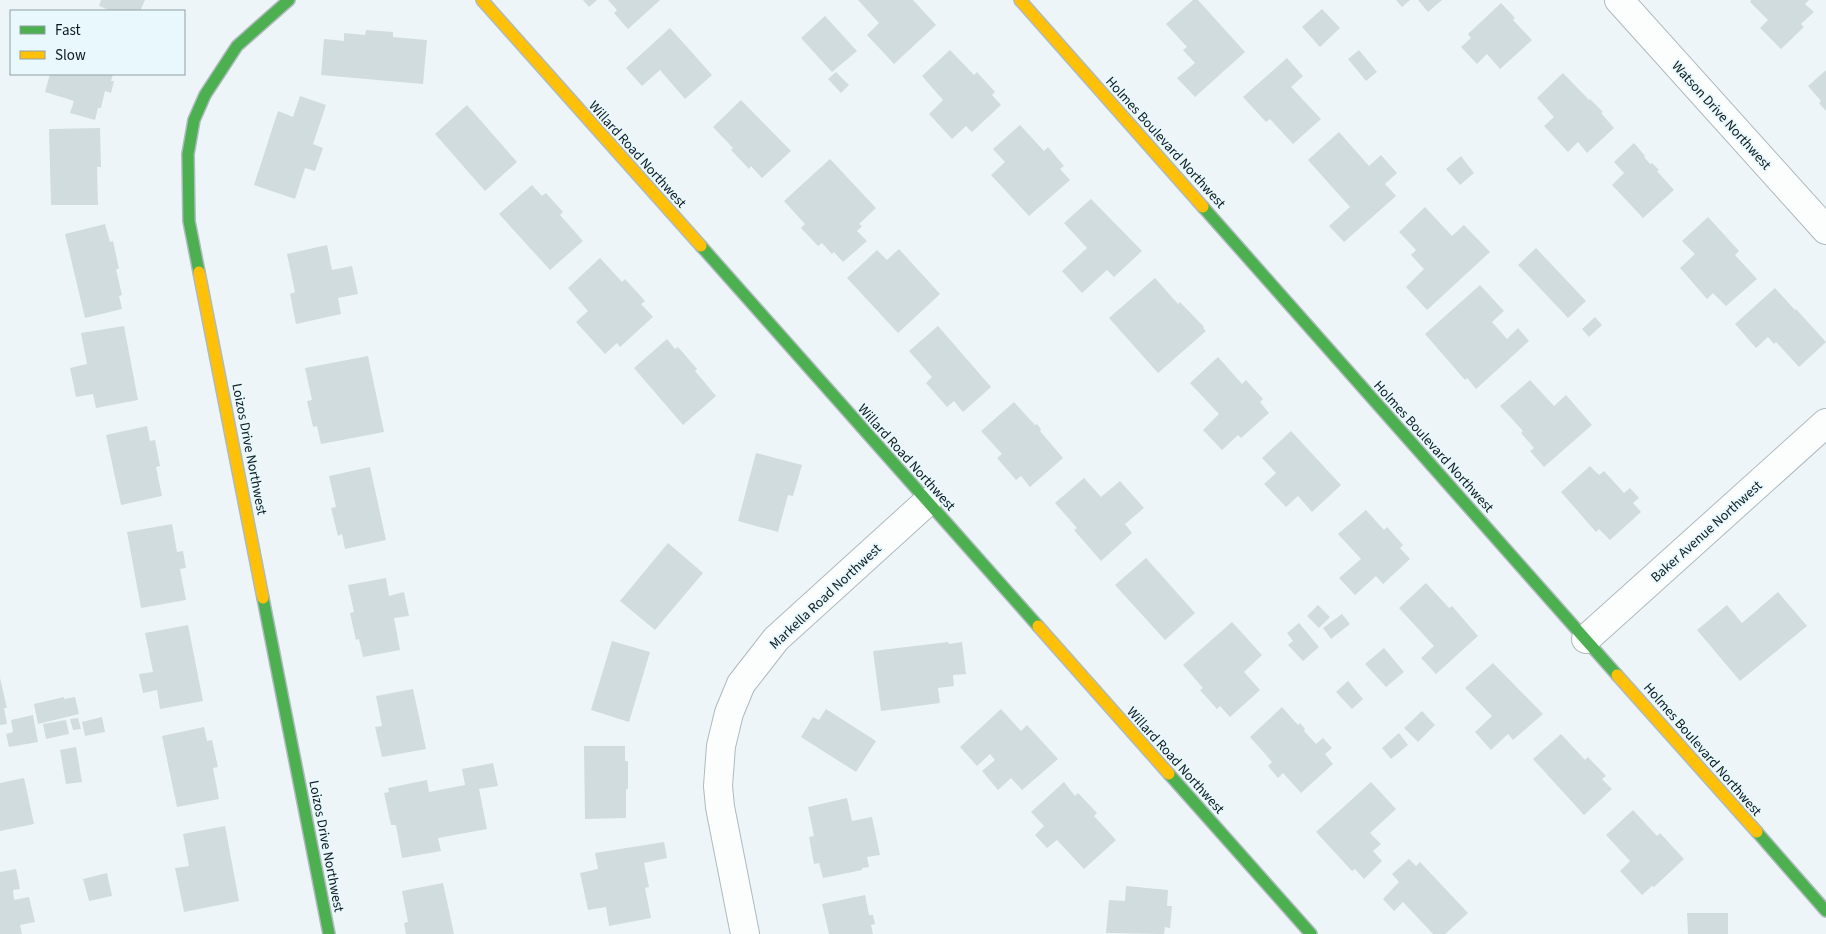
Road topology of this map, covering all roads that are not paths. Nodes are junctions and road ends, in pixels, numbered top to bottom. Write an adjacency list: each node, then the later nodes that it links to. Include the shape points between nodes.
1 (289, 0): 10 (street, Loizos Drive Northwest, via 237,46 205,95 194,120 188,154 189,222)
2 (482, 0): 7 (street, Willard Road Northwest)
3 (1020, 0): 8 (street, Holmes Boulevard Northwest)
4 (1625, 2): 5 (street, Watson Drive Northwest)
5 (1826, 230)
6 (1826, 423): 8 (street, Baker Avenue Northwest)
7 (927, 502): 11 (street, Markella Road Northwest, via 776,639 741,684 729,713 721,746 718,786); 12 (street, Willard Road Northwest)
8 (1586, 639): 9 (street, Holmes Boulevard Northwest)
9 (1826, 911)
10 (329, 934)
11 (745, 934)
12 (1311, 934)

